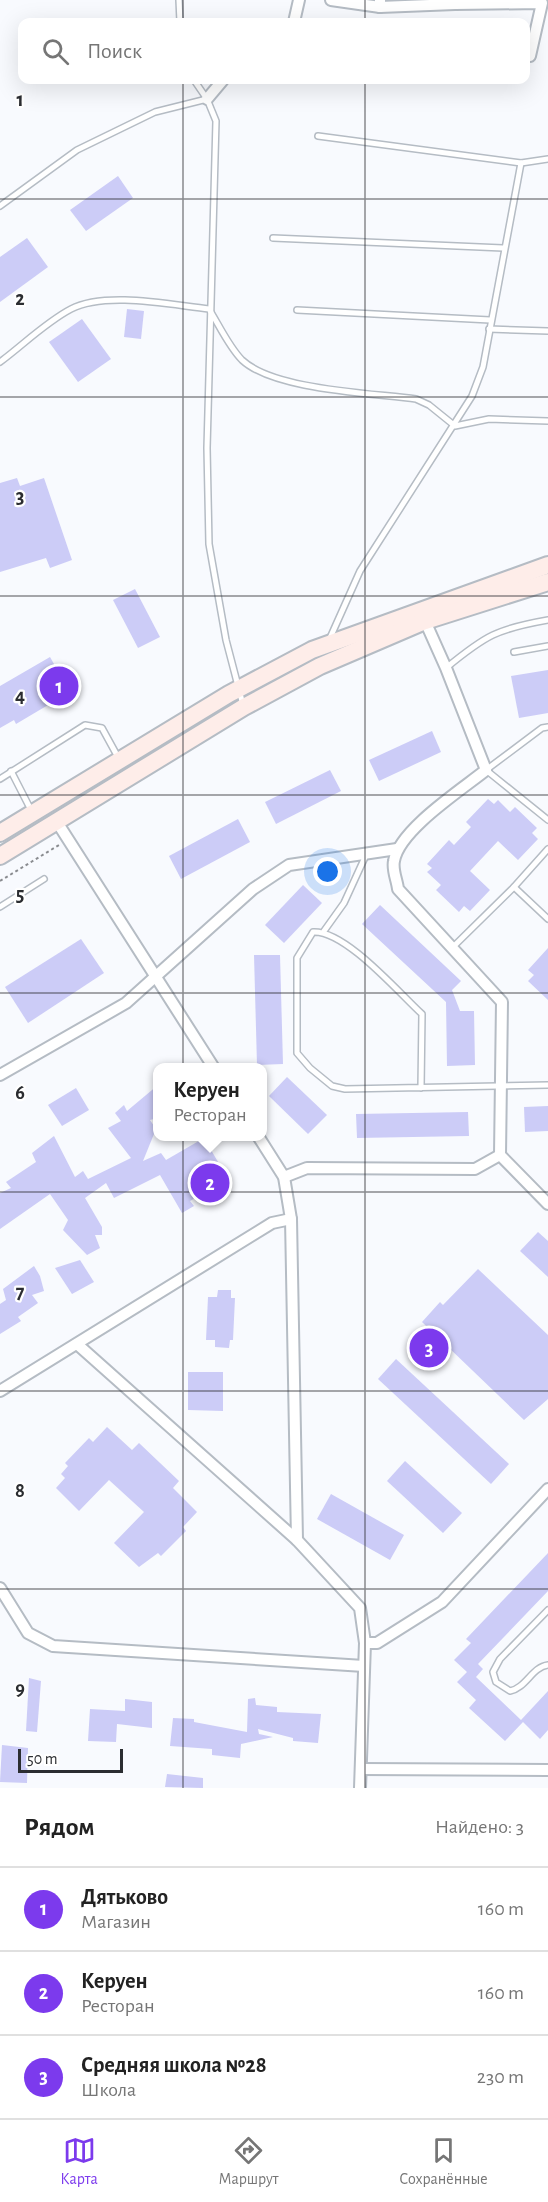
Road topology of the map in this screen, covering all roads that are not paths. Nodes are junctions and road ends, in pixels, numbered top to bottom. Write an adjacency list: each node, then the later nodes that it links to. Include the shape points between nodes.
1 (179, 0): 7 (lane)
2 (299, 0): 8 (street)
3 (331, 0): 6 (street)
4 (543, 1): 5 (street); 9 (street)
5 (456, 2): 6 (street)
6 (380, 3)
7 (180, 18)
8 (295, 18)
9 (530, 56)
10 (197, 84): 12 (lane)
11 (220, 84): 12 (street)
12 (207, 99): 16 (lane, via 155,112 77,150); 19 (lane, via 216,122)
13 (318, 136): 15 (lane)
14 (548, 159): 15 (lane)
15 (521, 163): 18 (lane)
16 (0, 206)
17 (273, 238): 18 (lane)
18 (503, 248): 21 (lane)
19 (209, 309): 24 (lane, via 88,302 70,309); 26 (lane, via 240,359 258,373 281,381 416,399); 35 (lane, via 209,544 226,640)
20 (297, 310): 21 (lane)
21 (490, 320): 22 (lane)
22 (489, 329): 23 (lane); 26 (lane, via 483,367)
23 (548, 331)
24 (0, 362)
25 (548, 421): 26 (lane, via 489,419)
26 (455, 426): 31 (lane, via 360,571)
27 (548, 565): 29 (main road)
28 (548, 582): 29 (main road)
29 (422, 615): 31 (main road); 34 (street); 36 (main road)
30 (548, 620): 34 (lane, via 509,627 480,640)
31 (329, 641): 35 (main road)
32 (548, 646): 33 (lane)
33 (514, 652)
34 (446, 668): 39 (street)
35 (240, 689): 36 (lane); 38 (main road)
36 (244, 707): 44 (main road)
37 (548, 727): 39 (lane)
38 (120, 760): 40 (lane, via 102,728 85,725); 42 (main road)
39 (486, 770): 43 (lane); 46 (street, via 410,833)
40 (11, 771): 41 (lane); 42 (lane)
41 (0, 779)
42 (39, 810): 44 (main road); 45 (main road)
43 (548, 820)
44 (57, 822): 49 (main road); 56 (street)
45 (0, 833)
46 (397, 849): 48 (street); 55 (street, via 393,864 398,889)
47 (548, 849): 51 (lane)
48 (366, 855): 54 (lane, via 344,903); 56 (street, via 290,866 253,889)
49 (0, 856)
50 (44, 879): 52 (lane)
51 (514, 887): 53 (lane); 55 (lane)
52 (0, 907)
53 (548, 919)
54 (324, 931): 61 (lane, via 356,952 422,1014); 61 (lane, via 313,932 297,958 297,1053 332,1086)
55 (451, 949): 60 (street, via 501,1002)
56 (157, 977): 57 (street); 58 (street, via 126,1003)
57 (211, 1063)
58 (0, 1076)
59 (548, 1085): 60 (lane)
60 (503, 1086): 61 (lane); 63 (street)
61 (420, 1088)
62 (261, 1141): 64 (street)
63 (500, 1155): 64 (street, via 475,1169 307,1168); 65 (street)
64 (284, 1178): 66 (street)
65 (546, 1197)
66 (291, 1219): 67 (street, via 272,1223); 70 (street)
67 (76, 1344): 68 (street); 70 (street)
68 (0, 1391)
69 (546, 1494): 73 (street, via 442,1602 377,1643)
70 (297, 1540): 73 (street, via 360,1608)
71 (0, 1588): 75 (street, via 28,1633 53,1646)
72 (548, 1610): 74 (lane, via 494,1666 494,1677 505,1689 515,1690)
73 (365, 1643): 75 (street)
74 (548, 1665)
75 (364, 1666): 76 (street)
76 (361, 1769): 77 (street); 78 (street)
77 (548, 1770)
78 (360, 1788)

